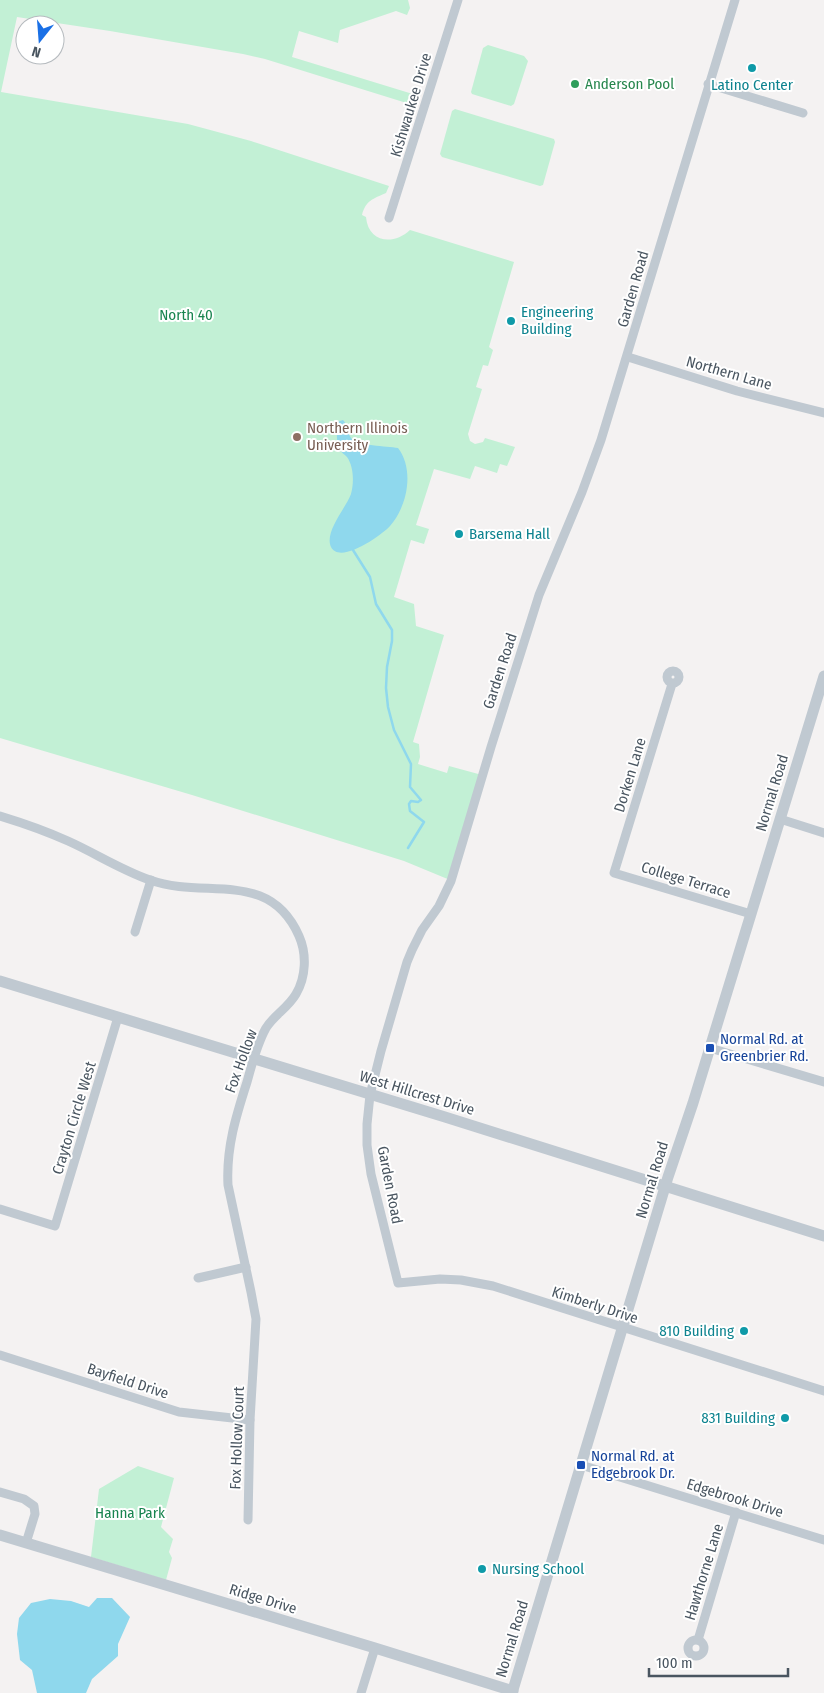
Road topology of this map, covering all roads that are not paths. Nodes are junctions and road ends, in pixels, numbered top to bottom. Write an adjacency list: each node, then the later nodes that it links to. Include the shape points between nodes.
1 (458, 0): 5 (street, Kishwaukee Drive)
2 (735, 0): 3 (street, Garden Road)
3 (708, 84): 4 (street); 6 (street, Garden Road)
4 (803, 113)
5 (389, 218)
6 (628, 357): 7 (street, Northern Lane, via 737,391); 22 (street, Garden Road, via 589,474 539,595 451,882 407,962)
7 (824, 413)
8 (824, 676): 11 (street, Normal Road)
9 (672, 684): 13 (street, Dorken Lane)
10 (0, 816): 14 (street, Fox Hollow, via 66,840)
11 (780, 819): 12 (street); 15 (street, Normal Road)
12 (824, 833)
13 (614, 873): 15 (street, College Terrace)
14 (151, 880): 16 (street); 20 (street, Fox Hollow, via 194,888 256,893 281,908 294,923 304,950 301,982 290,1003 265,1030)
15 (751, 914): 19 (street, Normal Road)
16 (135, 932)
17 (0, 981): 18 (street, West Hillcrest Drive)
18 (118, 1017): 20 (street, West Hillcrest Drive); 24 (street, Crayton Circle West, via 55,1226)
19 (710, 1048): 21 (street); 23 (street, Normal Road)
20 (254, 1059): 22 (street, West Hillcrest Drive); 26 (street, Fox Hollow, via 232,1131 227,1168)
21 (824, 1082)
22 (370, 1095): 23 (street, West Hillcrest Drive); 28 (street, Garden Road, via 367,1124 371,1174 398,1283 440,1279)
23 (665, 1186): 25 (street, West Hillcrest Drive); 29 (street, Normal Road)
24 (0, 1209)
25 (824, 1236)
26 (246, 1267): 27 (street); 31 (street, Fox Hollow, via 256,1319)
27 (198, 1278)
28 (471, 1281): 29 (street, Kimberly Drive)
29 (623, 1329): 32 (street, Kimberly Drive); 34 (street, Normal Road)
30 (0, 1355): 33 (street, Bayfield Drive, via 179,1412)
31 (254, 1356): 33 (street, Fox Hollow Court)
32 (824, 1391)
33 (250, 1420): 37 (street, Fox Hollow Court)
34 (581, 1465): 36 (street, Edgebrook Drive); 43 (street, Normal Road)
35 (0, 1492): 40 (street, via 24,1498 34,1506 35,1514)
36 (736, 1512): 39 (street, Edgebrook Drive); 41 (street, Hawthorne Lane)
37 (248, 1520)
38 (0, 1535): 40 (street, Ridge Drive)
39 (824, 1540)
40 (26, 1543): 42 (street, Ridge Drive)
41 (698, 1640)
42 (375, 1648): 43 (street, Ridge Drive); 44 (street)
43 (514, 1692)
44 (361, 1693)

